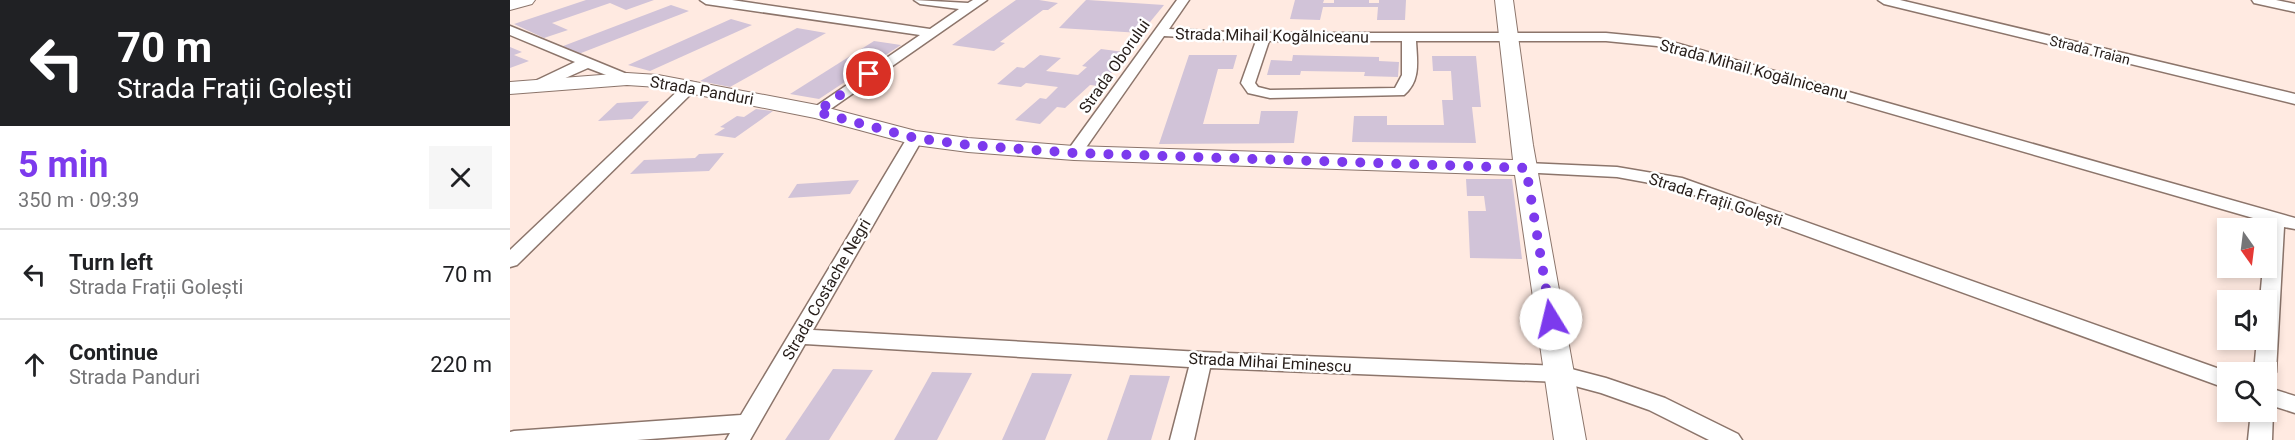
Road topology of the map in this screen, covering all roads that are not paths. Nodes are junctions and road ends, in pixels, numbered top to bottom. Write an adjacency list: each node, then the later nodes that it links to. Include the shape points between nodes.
1 (706, 0): 11 (street)
2 (920, 0): 7 (street)
3 (1183, 0): 10 (street, Strada Oborului)
4 (1504, 0): 14 (main road)
5 (1884, 0): 20 (street, Strada Traian)
6 (2258, 0): 8 (street)
7 (975, 3): 11 (street)
8 (2295, 8)
9 (510, 30): 15 (street)
10 (1159, 32): 12 (street, Strada Mihail Kogălniceanu); 24 (street, Strada Oborului)
11 (931, 33): 21 (street)
12 (1264, 37): 13 (street, Strada Mihail Kogălniceanu); 13 (street, via 1248,82 1253,90 1270,94 1399,92 1407,88 1410,80)
13 (1409, 37): 14 (street, Strada Mihail Kogălniceanu)
14 (1508, 37): 25 (main road); 26 (street, Strada Mihail Kogălniceanu, via 1633,38 1679,46)
15 (586, 63): 16 (street); 17 (street)
16 (627, 79): 17 (main road, Strada Panduri); 18 (main road, Strada Panduri)
17 (538, 85): 19 (main road, Strada Panduri)
18 (691, 86): 21 (main road, Strada Panduri); 29 (street)
19 (510, 88)
20 (2295, 99)
21 (817, 112): 22 (main road, Strada Panduri)
22 (890, 131): 23 (main road, Strada Frații Golești)
23 (915, 138): 24 (main road, Strada Frații Golești); 31 (street, Strada Costache Negri)
24 (1074, 153): 25 (main road, Strada Frații Golești)
25 (1526, 168): 34 (main road); 35 (street, Strada Frații Golești, via 1617,172 1676,182)
26 (2276, 218)
27 (2277, 218): 28 (street, Strada Mihail Kogălniceanu)
28 (2295, 224)
29 (510, 261)
30 (2272, 278): 33 (street)
31 (798, 336): 32 (street, Strada Mihai Eminescu); 39 (street, Strada Costache Negri)
32 (1201, 360): 34 (street, Strada Mihai Eminescu); 41 (street)
33 (2266, 362)
34 (1560, 374): 42 (main road); 43 (street, Strada Mihai Eminescu, via 1658,404)
35 (2217, 377)
36 (2277, 399): 37 (street)
37 (2295, 405)
38 (2261, 422): 44 (street)
39 (743, 432): 40 (street)
40 (514, 440)
41 (1182, 440)
42 (1570, 440)
43 (1730, 440)
44 (2260, 440)

